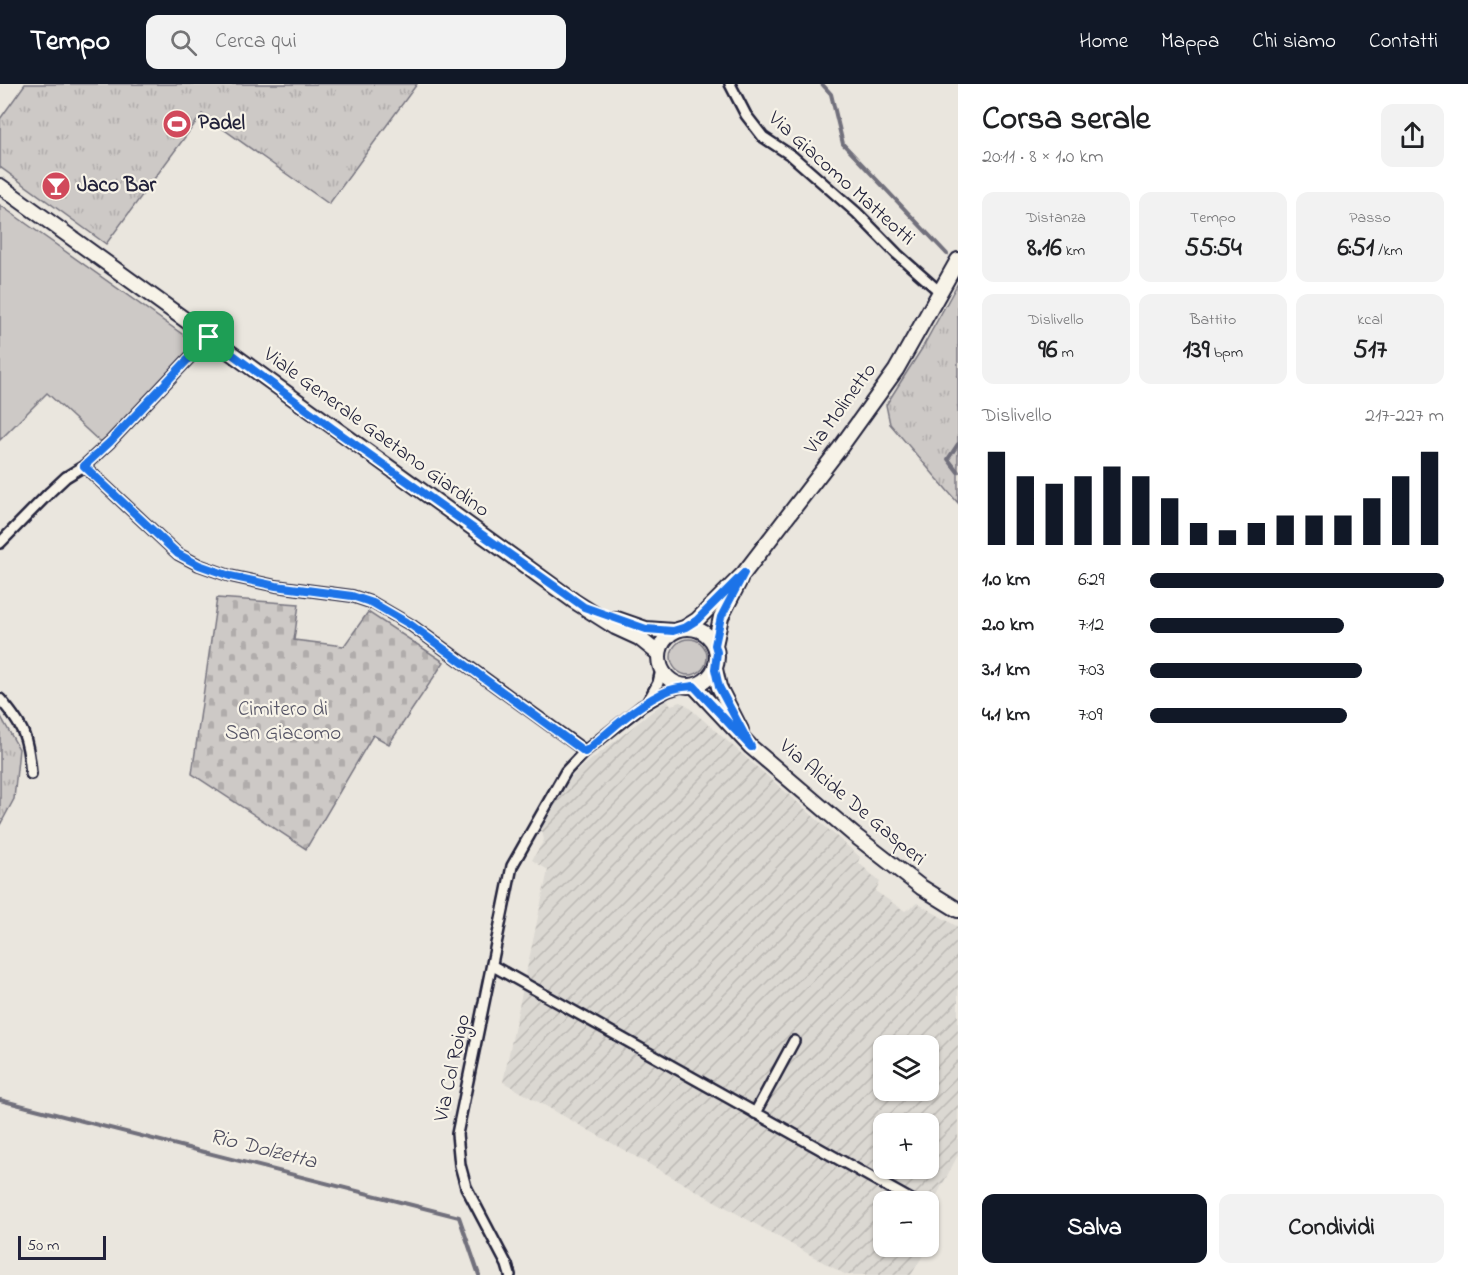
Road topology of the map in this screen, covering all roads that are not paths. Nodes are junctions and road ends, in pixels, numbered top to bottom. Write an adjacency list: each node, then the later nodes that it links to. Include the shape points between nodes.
1 (730, 84): 4 (street, Via Giacomo Matteotti, via 763,137 792,156)
2 (0, 186): 5 (main road, Viale Generale Gaetano Giardino)
3 (958, 260): 4 (main road, Via Molinetto)
4 (940, 292): 8 (main road, Via Molinetto, via 896,370)
5 (209, 337): 6 (street); 9 (main road, Viale Generale Gaetano Giardino)
6 (84, 466): 7 (street, via 66,477); 19 (street, via 178,554 230,576 373,603 411,625)
7 (0, 543)
8 (744, 573): 10 (main road, Via Molinetto, via 697,620); 11 (main road, Via Molinetto, via 721,617)
9 (584, 607): 10 (main road, Viale Generale Gaetano Giardino, via 646,629); 12 (main road, Viale Generale Gaetano Giardino, via 639,638)
10 (679, 629): 11 (main road, via 703,631); 12 (main road, via 666,638)
11 (715, 645): 13 (main road)
12 (658, 654): 14 (main road)
13 (715, 669): 15 (main road, via 710,676); 18 (main road, Via Alcide De Gasperi, via 719,687)
14 (662, 670): 15 (main road, via 667,677); 17 (street, Via Col Roigo)
15 (688, 686): 17 (street, Via Col Roigo, via 668,691); 18 (main road, Via Alcide De Gasperi)
16 (0, 699): 20 (street, via 17,719 29,745)
17 (646, 704): 19 (street, Via Col Roigo)
18 (751, 747): 21 (main road, Via Alcide De Gasperi, via 888,863)
19 (585, 752): 22 (street, Via Col Roigo, via 566,771 512,866)
20 (31, 774)
21 (958, 910)
22 (493, 966): 24 (street); 26 (street, Via Col Roigo, via 457,1134 466,1187)
23 (794, 1041): 24 (street)
24 (755, 1113): 25 (street)
25 (895, 1191)
26 (510, 1275)

